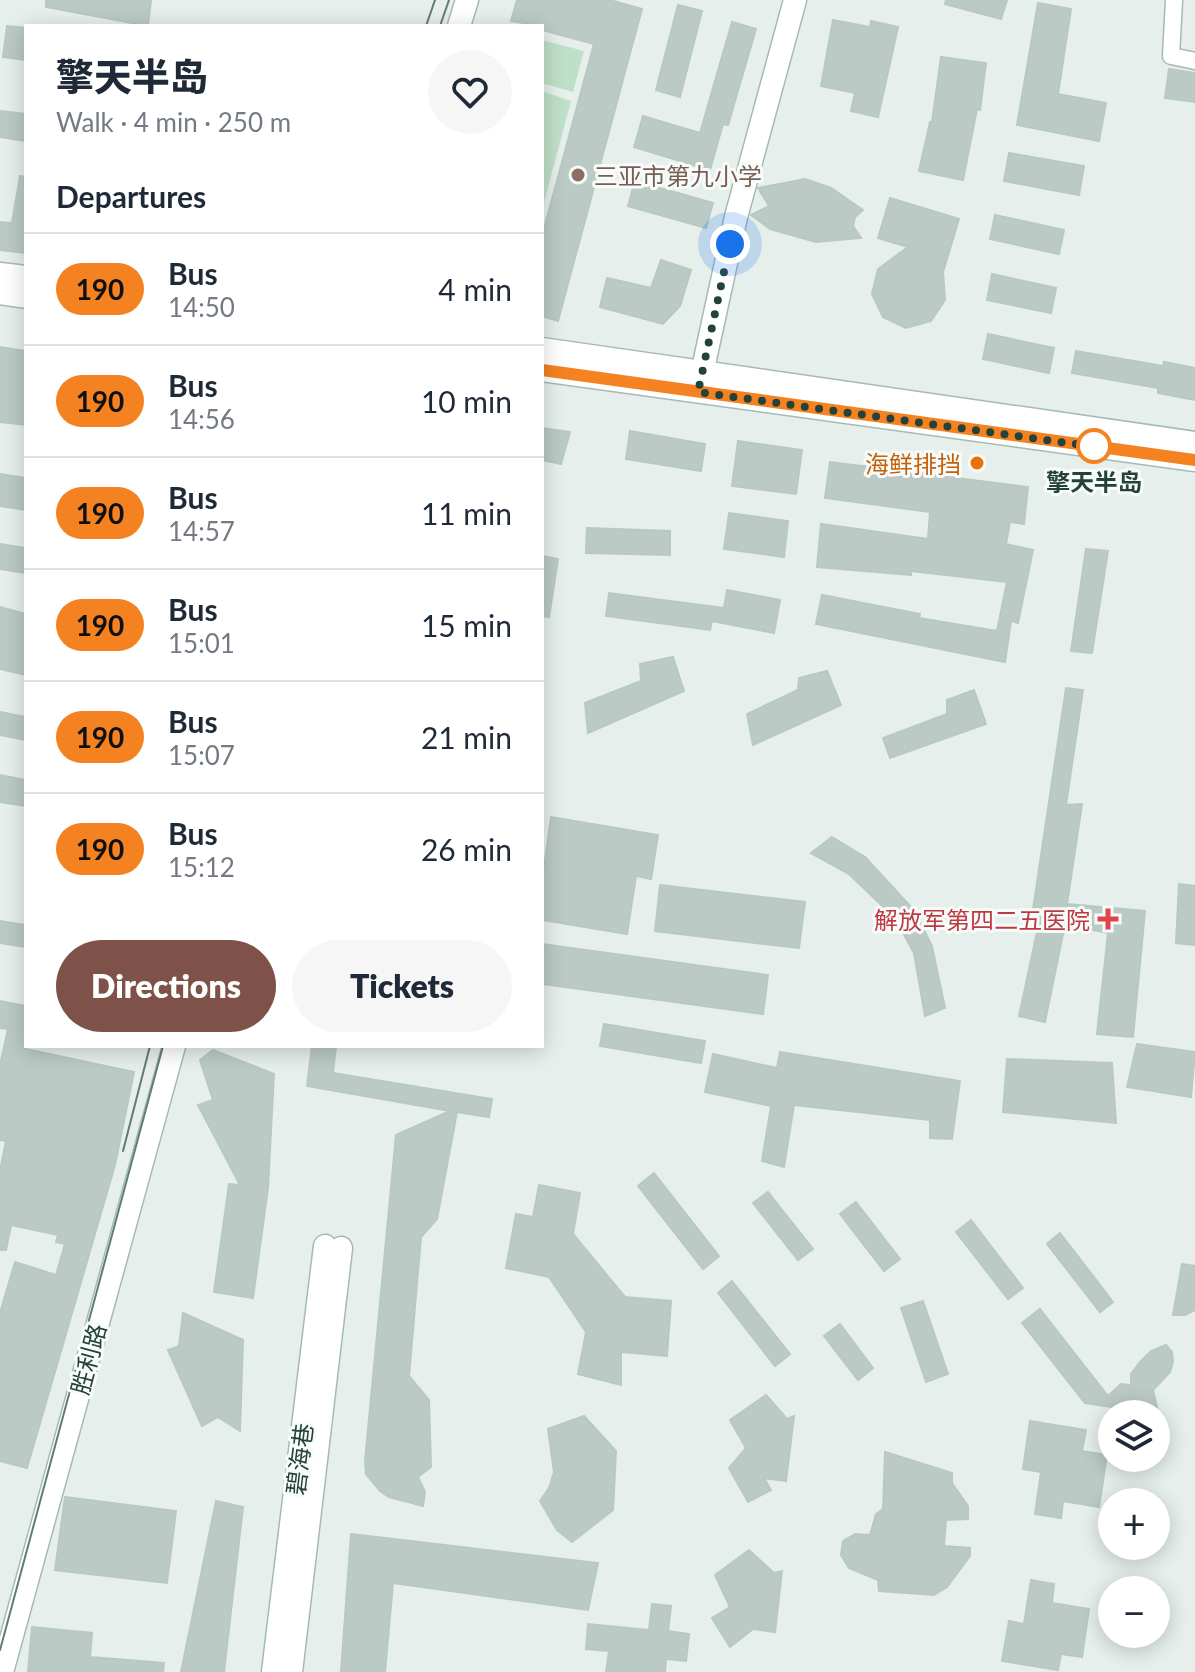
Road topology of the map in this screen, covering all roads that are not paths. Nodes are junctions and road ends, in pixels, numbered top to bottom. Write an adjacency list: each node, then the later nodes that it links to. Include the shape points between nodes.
1 (467, 0): 4 (street)
2 (795, 0): 12 (street, via 736,217)
3 (1174, 0): 5 (street, via 1171,56)
4 (460, 24)
5 (1195, 61)
6 (0, 274): 7 (street)
7 (24, 277)
8 (0, 293): 9 (street)
9 (24, 297)
10 (544, 349): 12 (street)
11 (544, 370): 12 (street)
12 (699, 383): 13 (street); 14 (street)
13 (1195, 443)
14 (1195, 460)
15 (173, 1048): 16 (street, 胜利路)
16 (2, 1672)
17 (273, 1672): 18 (street, 碧海巷, via 333,1247)
18 (291, 1672)

